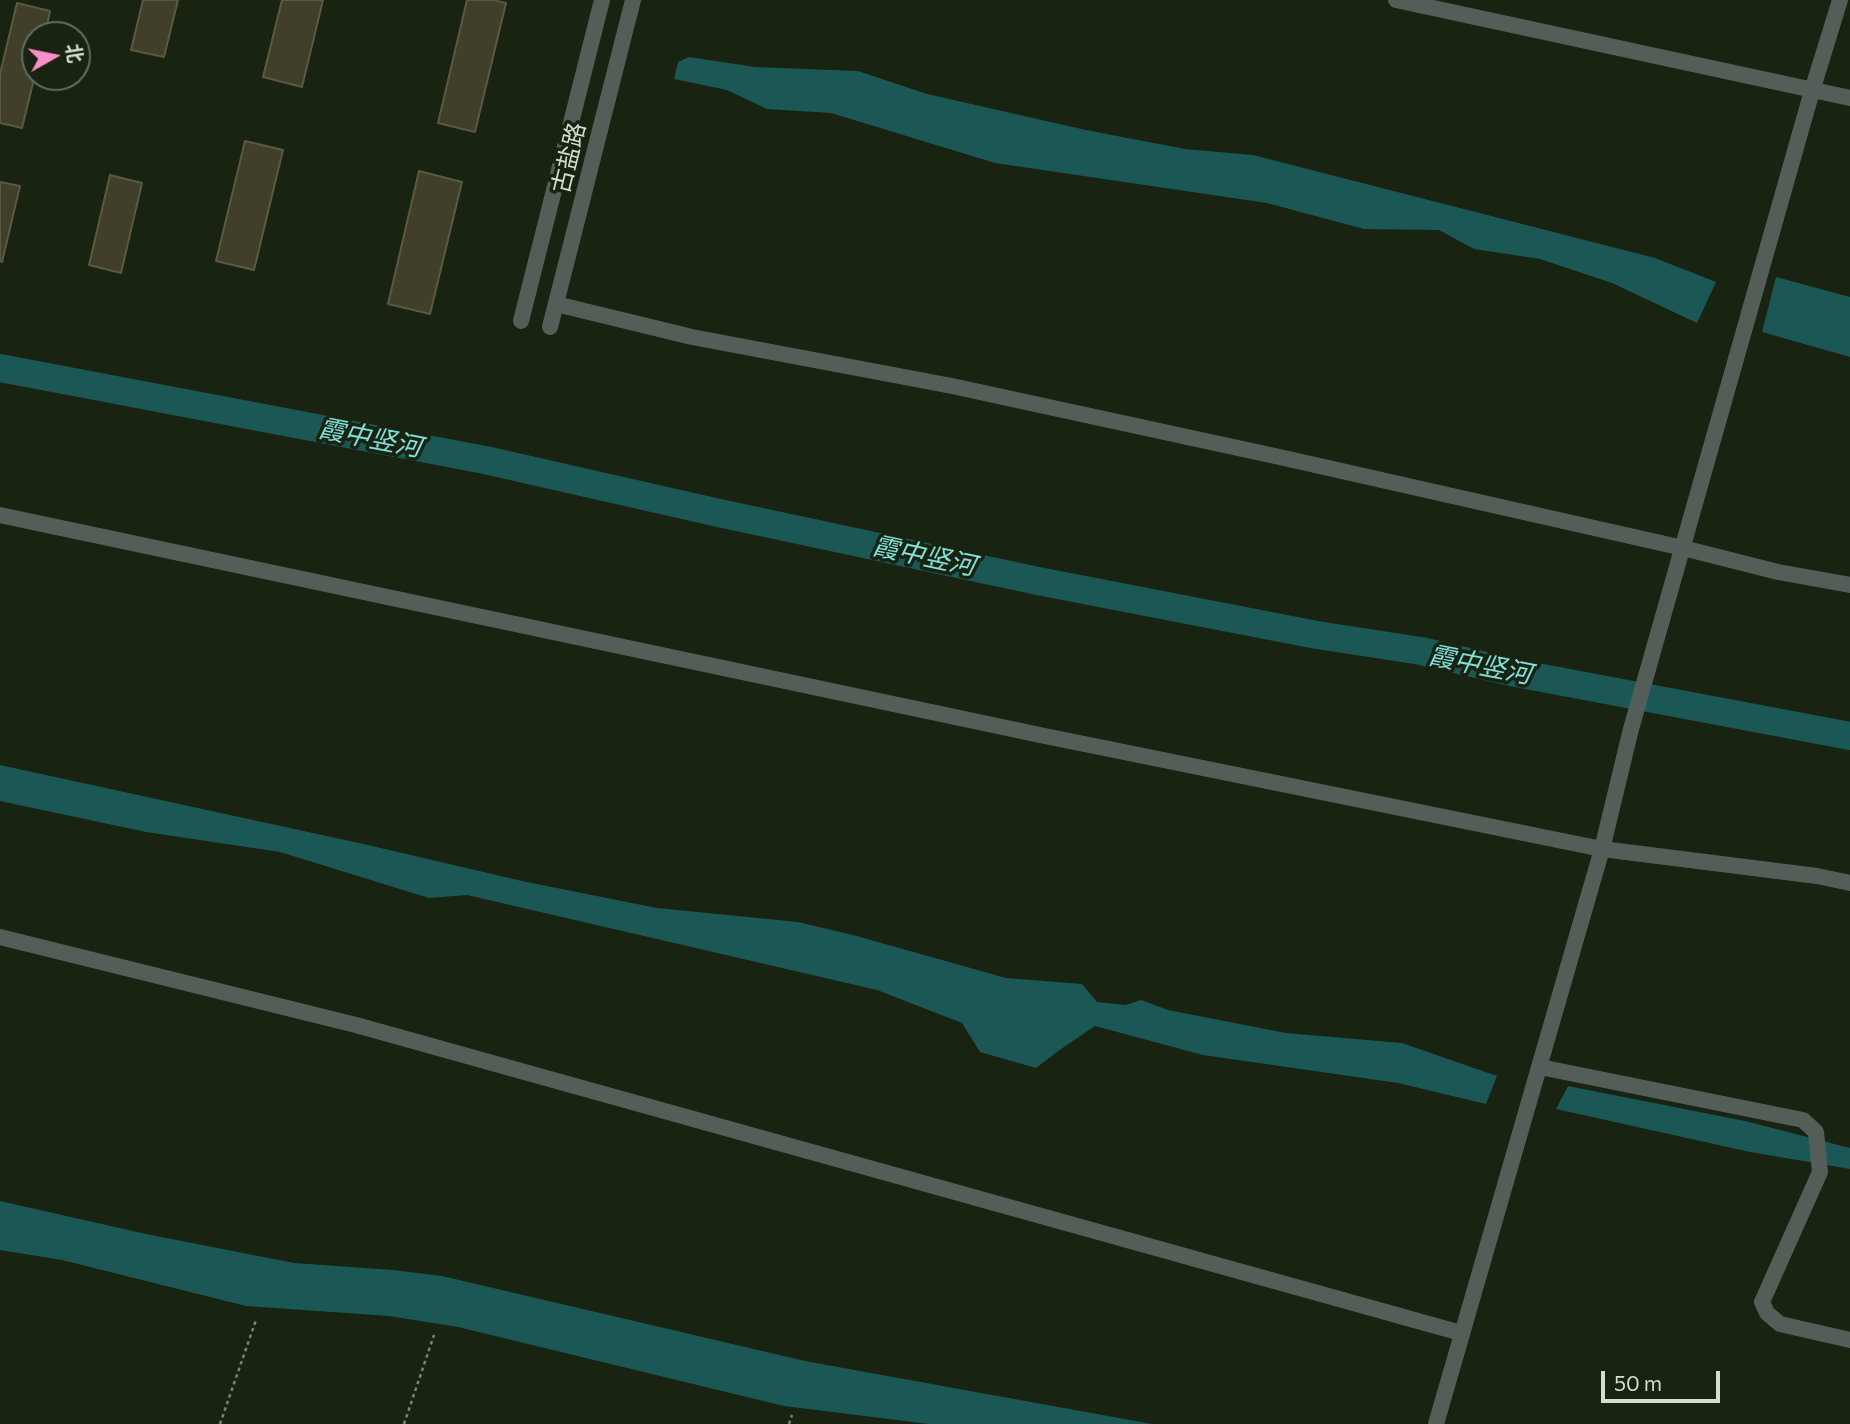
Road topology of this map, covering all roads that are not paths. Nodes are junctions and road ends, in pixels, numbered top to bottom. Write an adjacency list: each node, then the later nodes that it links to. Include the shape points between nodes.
1 (603, 0): 8 (street, 古盐路)
2 (633, 0): 7 (street, 古盐路)
3 (1396, 0): 5 (street)
4 (1840, 0): 5 (street)
5 (1812, 91): 6 (street); 11 (street)
6 (1850, 98)
7 (556, 304): 9 (street, 古盐路); 11 (street, via 692,337 952,386)
8 (521, 321)
9 (550, 327)
10 (0, 515): 13 (street)
11 (1682, 548): 12 (street); 13 (street)
12 (1850, 585)
13 (1602, 849): 14 (street); 16 (street)
14 (1850, 883)
15 (0, 937): 17 (street, via 356,1025)
16 (1540, 1067): 17 (street); 18 (street, via 1803,1120 1816,1132 1820,1172 1762,1302 1780,1324)
17 (1461, 1333): 19 (street)
18 (1850, 1340)
19 (1436, 1424)

